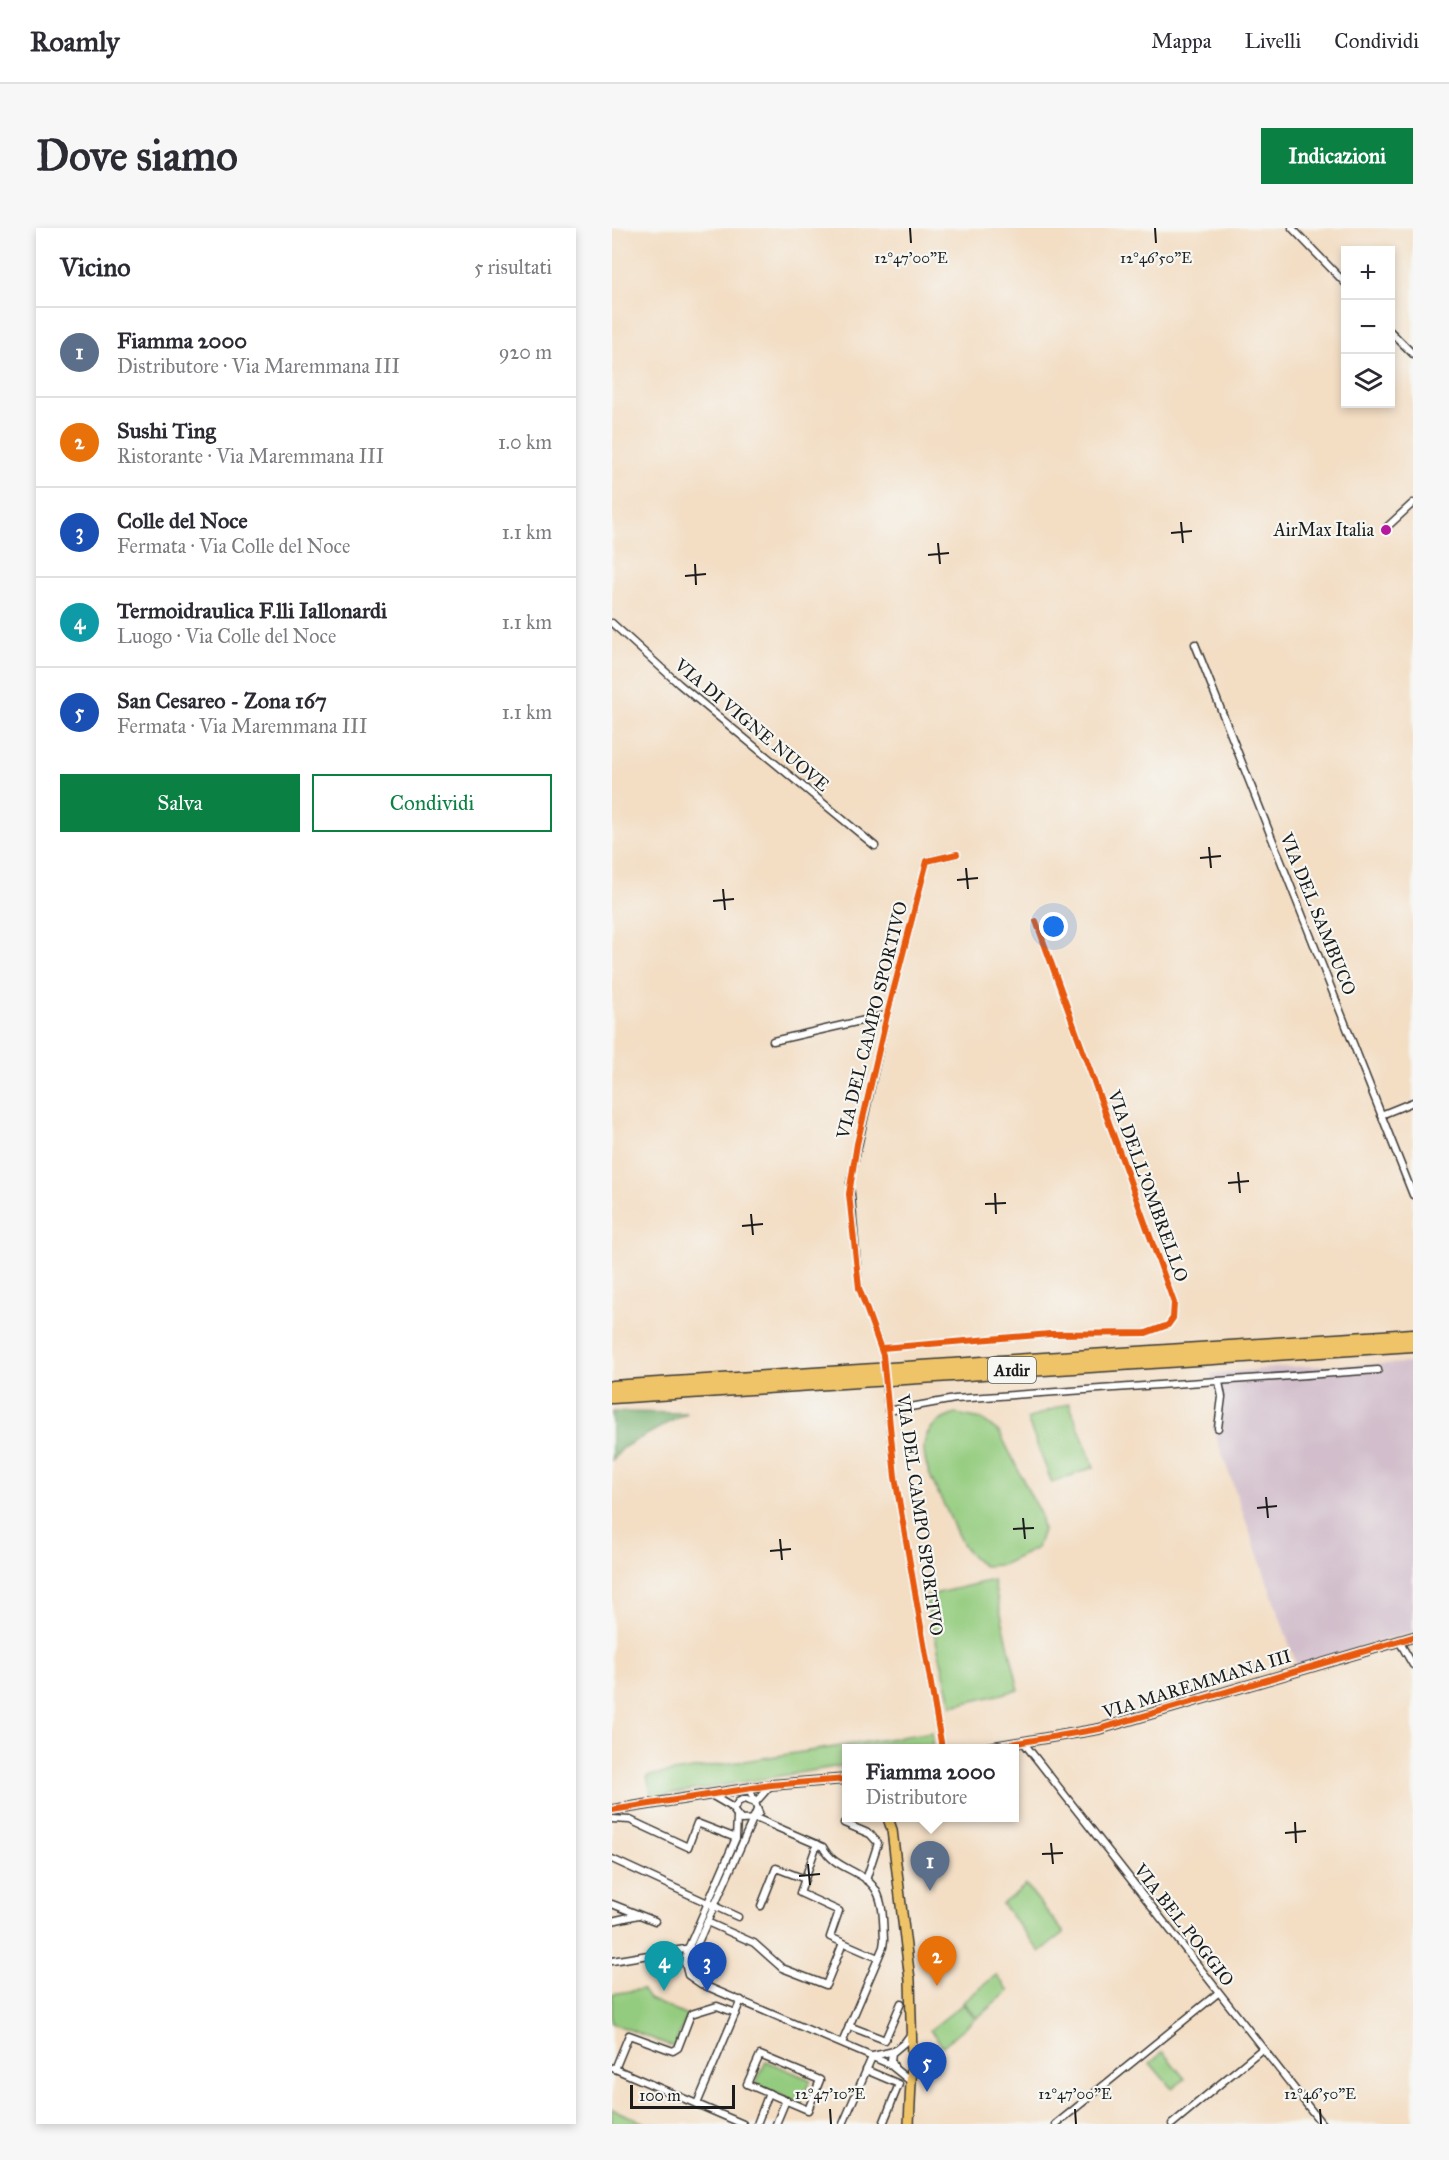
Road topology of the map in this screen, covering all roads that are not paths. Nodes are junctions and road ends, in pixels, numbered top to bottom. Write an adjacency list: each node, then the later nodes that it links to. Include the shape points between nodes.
1 (1292, 228): 2 (street)
2 (1341, 279)
3 (1395, 336): 4 (street)
4 (1413, 354)
5 (1413, 503): 6 (street)
6 (1387, 527)
7 (612, 623): 9 (street, VIA DI VIGNE NUOVE, via 679,684)
8 (1195, 644): 15 (street, VIA DEL SAMBUCO)
9 (875, 846)
10 (957, 854): 12 (street, VIA DEL CAMPO SPORTIVO, via 927,861)
11 (1036, 921): 19 (street, VIA DELL'OMBRELLO, via 1174,1304 1173,1318 1162,1329 1146,1333 1050,1334)
12 (887, 1015): 13 (street); 19 (street, VIA DEL CAMPO SPORTIVO, via 849,1194 859,1288)
13 (773, 1041)
14 (1413, 1102): 15 (street)
15 (1381, 1115): 16 (street, VIA DEL SAMBUCO)
16 (1413, 1195)
17 (1413, 1335): 22 (highway, A1dir)
18 (1413, 1344): 23 (highway, A1dir)
19 (882, 1351): 24 (street, VIA DEL CAMPO SPORTIVO, bridge)
20 (1378, 1371): 21 (street)
21 (1219, 1382): 24 (street, via 955,1399); 25 (street, via 1222,1397)
22 (612, 1387)
23 (612, 1397)
24 (888, 1411): 30 (street, VIA DEL CAMPO SPORTIVO, via 895,1477)
25 (1218, 1428)
26 (1413, 1637): 27 (main road, VIA MAREMMANA III)
27 (1399, 1641): 28 (street); 29 (main road, VIA MAREMMANA III, via 1099,1729)
28 (1413, 1665)
29 (1024, 1743): 31 (main road, VIA MAREMMANA III); 64 (street, VIA BEL POGGIO)
30 (941, 1744)
31 (1018, 1744)
32 (842, 1780): 33 (street)
33 (771, 1785): 34 (street); 37 (street)
34 (749, 1788): 35 (street); 37 (street)
35 (737, 1790): 36 (street); 39 (street)
36 (710, 1794): 38 (street); 39 (street)
37 (756, 1807): 39 (street, via 744,1799 738,1802); 41 (street); 42 (street)
38 (612, 1810)
39 (736, 1813): 41 (street, via 744,1821); 47 (street)
40 (612, 1819): 47 (street, via 625,1818 688,1847 697,1823)
41 (752, 1819): 42 (street); 53 (street)
42 (767, 1822): 48 (street)
43 (889, 1822): 46 (main road)
44 (893, 1822): 46 (main road)
45 (844, 1823): 51 (street, via 870,1834 878,1843)
46 (892, 1830): 68 (main road)
47 (736, 1838): 53 (street)
48 (817, 1844): 50 (street); 51 (street, via 828,1857)
49 (612, 1859): 53 (street)
50 (805, 1879): 54 (street, via 776,1868); 60 (street, via 800,1893 839,1911 830,1937)
51 (866, 1880): 62 (street, via 880,1901 884,1940)
52 (612, 1904): 55 (street)
53 (711, 1904): 56 (street); 59 (street); 61 (street)
54 (761, 1906)
55 (639, 1915): 57 (street); 58 (street)
56 (738, 1917)
57 (612, 1921)
58 (655, 1921)
59 (707, 1922): 60 (street, via 754,1943 782,1968 826,1985); 61 (street)
60 (843, 1943): 62 (street)
61 (692, 1948): 63 (street); 65 (street, via 686,1970 693,1979)
62 (878, 1958): 69 (street)
63 (612, 1961)
64 (1218, 1993): 71 (street, VIA BEL POGGIO); 88 (street)
65 (741, 2000): 67 (street); 70 (street)
66 (901, 2003): 69 (street, via 885,2040)
67 (736, 2013): 76 (street, via 717,2006 692,2013 678,2048 673,2051 629,2035); 81 (street)
68 (912, 2025): 72 (street, via 909,2038); 74 (main road)
69 (849, 2026): 70 (street)
70 (842, 2043): 73 (street)
71 (1262, 2049): 89 (street); 90 (street, VIA BEL POGGIO)
72 (895, 2050): 73 (street); 74 (street, via 905,2048); 75 (street, via 891,2059)
73 (872, 2056): 75 (street); 77 (street)
74 (912, 2059): 75 (street, via 904,2069); 78 (main road)
75 (896, 2067): 78 (street)
76 (614, 2068): 81 (street)
77 (866, 2070): 85 (street); 86 (street, via 899,2084)
78 (912, 2086): 87 (main road)
79 (769, 2093): 80 (street); 80 (street, via 747,2084 760,2055 820,2080 808,2110); 83 (street)
80 (786, 2100): 84 (street)
81 (697, 2104): 82 (street)
82 (743, 2124)
83 (757, 2124)
84 (776, 2124)
85 (843, 2124)
86 (883, 2124)
87 (909, 2124)
88 (1056, 2124)
89 (1172, 2124)
90 (1322, 2124)

